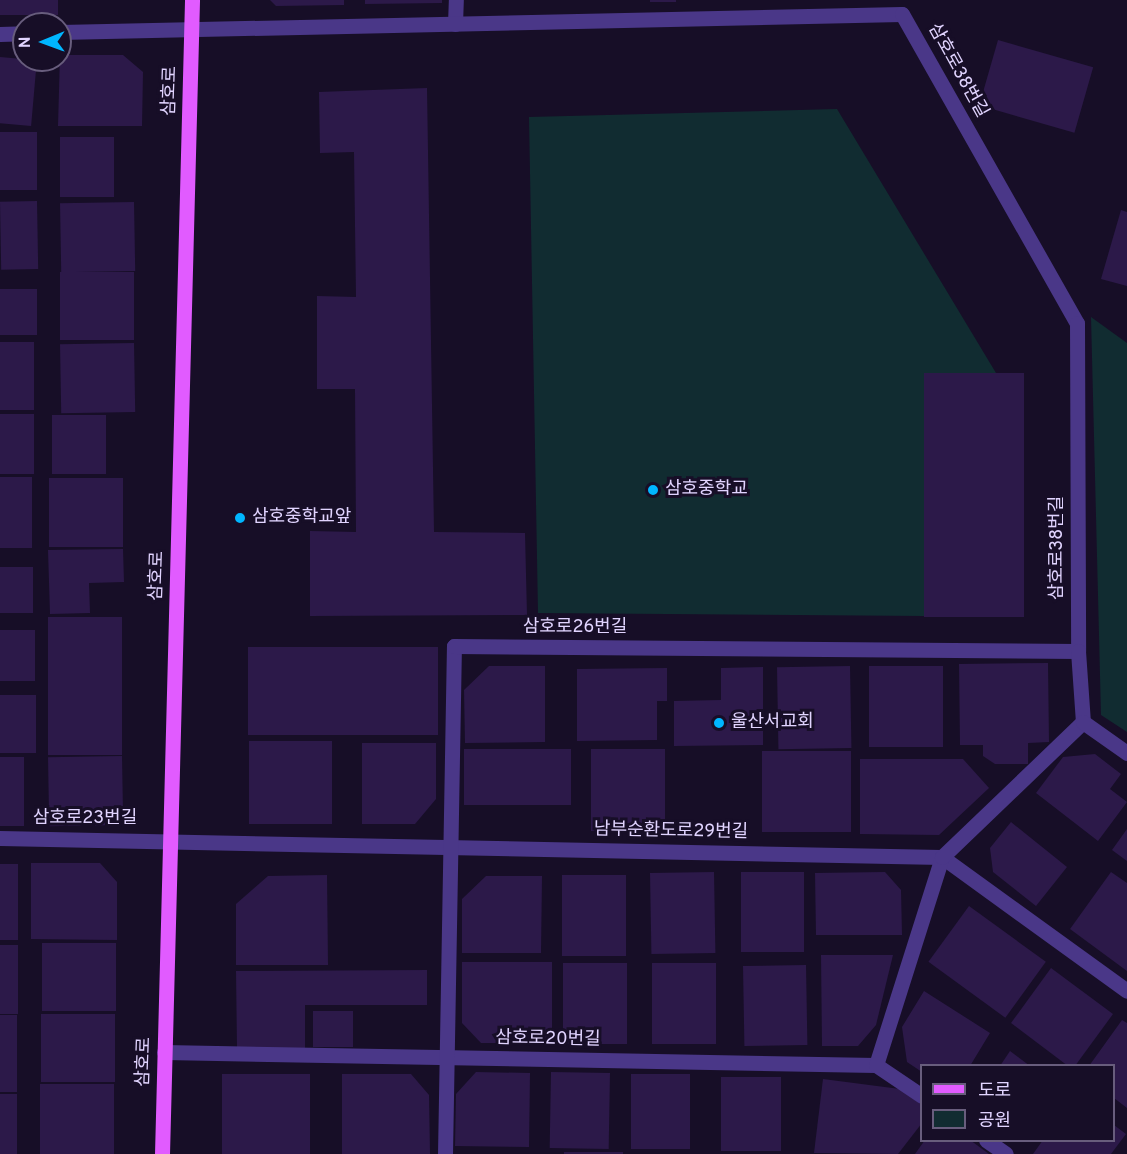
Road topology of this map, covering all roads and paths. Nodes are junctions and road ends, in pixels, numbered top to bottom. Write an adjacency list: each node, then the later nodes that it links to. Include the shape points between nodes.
1 (192, 0): 5 (main road, 삼호로)
2 (456, 0): 4 (street)
3 (902, 7): 4 (street, 삼호로38번길); 7 (street, 삼호로38번길, via 1077,323)
4 (455, 24): 5 (street, 삼호로38번길)
5 (192, 28): 6 (street, 삼호로38번길); 11 (main road, 삼호로)
6 (72, 32)
7 (1078, 651): 8 (street); 12 (street, 삼호로26번길, via 454,646)
8 (1083, 722): 9 (street); 13 (street)
9 (1127, 753)
10 (0, 838): 11 (street, 삼호로23번길)
11 (170, 840): 12 (street, 남부순환도로29번길); 15 (main road, 삼호로)
12 (451, 848): 13 (street, 남부순환도로29번길); 16 (street, 삼호로26번길)
13 (942, 857): 14 (street); 17 (street)
14 (1127, 991)
15 (164, 1052): 16 (street, 삼호로20번길); 20 (main road, 삼호로)
16 (446, 1058): 17 (street, 삼호로20번길); 21 (street, 삼호로26번길)
17 (876, 1065): 18 (street)
18 (920, 1095)
19 (989, 1142): 22 (street)
20 (162, 1154)
21 (445, 1154)
22 (1006, 1154)

